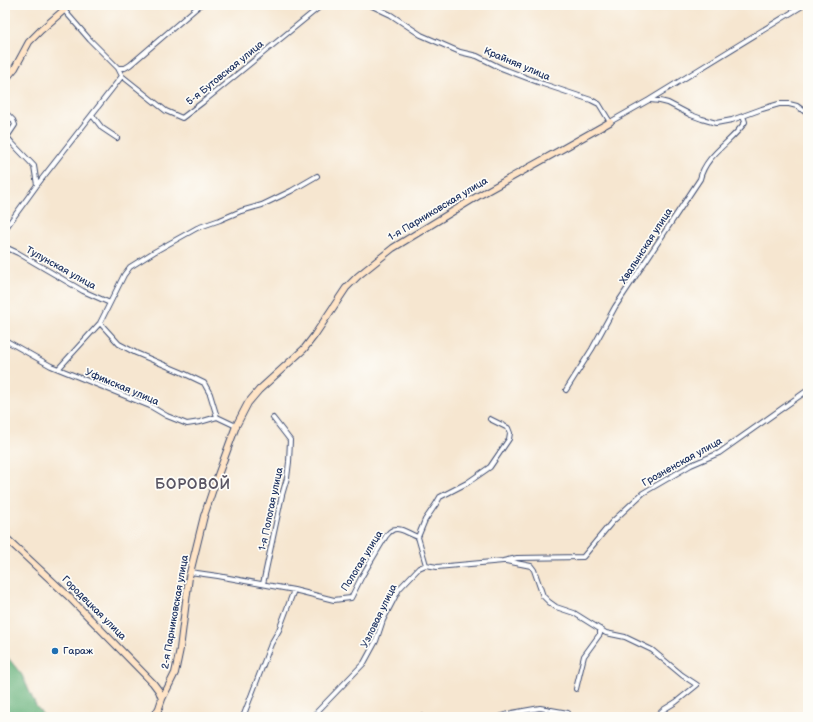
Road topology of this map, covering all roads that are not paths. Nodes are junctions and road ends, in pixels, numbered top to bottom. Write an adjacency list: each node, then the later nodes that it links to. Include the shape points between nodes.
1 (74, 5): 6 (street)
2 (200, 5): 7 (street, via 130,65)
3 (322, 5): 8 (street, 5-я Бутовская улица, via 182,118 166,111)
4 (370, 5): 15 (street, Крайняя улица, via 391,15 421,35 460,52 477,56 536,82 591,100 599,104)
5 (804, 5): 10 (street)
6 (63, 8): 7 (street, 5-я Бутовская улица); 9 (street, via 29,42 15,68)
7 (118, 68): 8 (street, 5-я Бутовская улица)
8 (122, 76): 13 (street)
9 (5, 80)
10 (649, 100): 14 (street, via 668,103 691,115 716,123); 15 (street)
11 (5, 112): 18 (street, via 15,125 7,137 34,166)
12 (808, 114): 14 (street, via 797,106 780,104)
13 (92, 115): 16 (street, via 102,128); 18 (street)
14 (743, 116): 27 (street, Хвалынская улица, via 745,122 709,160 700,179 615,307)
15 (610, 122): 30 (street, 1-я Парниковская улица, via 478,196 393,248 346,288 304,349 259,390)
16 (117, 138)
17 (318, 176): 23 (street, via 262,205 197,228 154,252 130,267)
18 (37, 185): 20 (street)
19 (5, 220): 20 (street)
20 (9, 224): 21 (street)
21 (5, 229)
22 (5, 247): 23 (street, Тулунская улица, via 83,291)
23 (110, 303): 24 (street)
24 (100, 322): 26 (street); 29 (street, via 119,344 204,383)
25 (5, 340): 26 (street, Уфимская улица)
26 (59, 368): 29 (street, Уфимская улица, via 187,424)
27 (566, 390)
28 (808, 390): 36 (street, Грозненская улица, via 719,453 691,465 643,493 612,522 583,558 517,558)
29 (217, 417): 33 (street)
30 (240, 417): 33 (street, 2-я Парниковская улица)
31 (273, 418): 39 (street, 1-я Пологая улица, via 290,440 289,462)
32 (490, 419): 35 (street, via 508,428 509,439 490,468 440,497 425,520)
33 (236, 426): 38 (street, 2-я Парниковская улица, via 204,516)
34 (5, 536): 43 (street, Городецкая улица, via 148,678)
35 (418, 537): 37 (street); 40 (street, Пологая улица, via 401,530 391,530 351,598 334,600)
36 (504, 561): 37 (street, via 437,567); 41 (street, via 531,566 543,596 549,602)
37 (426, 565): 46 (street, Узловая улица, via 419,568 399,589 364,663)
38 (190, 572): 39 (street, Пологая улица); 43 (street, 2-я Парниковская улица, via 175,673)
39 (262, 584): 40 (street, Пологая улица)
40 (294, 590): 45 (street)
41 (600, 629): 42 (street, via 600,634 584,656); 51 (street, via 652,650 697,685)
42 (576, 689)
43 (162, 699): 44 (street, 2-я Парниковская улица)
44 (154, 717)
45 (243, 717)
46 (312, 717)
47 (412, 717): 48 (street)
48 (424, 717)
49 (499, 717): 50 (street, via 540,708 568,713)
50 (567, 717)
51 (656, 717)

